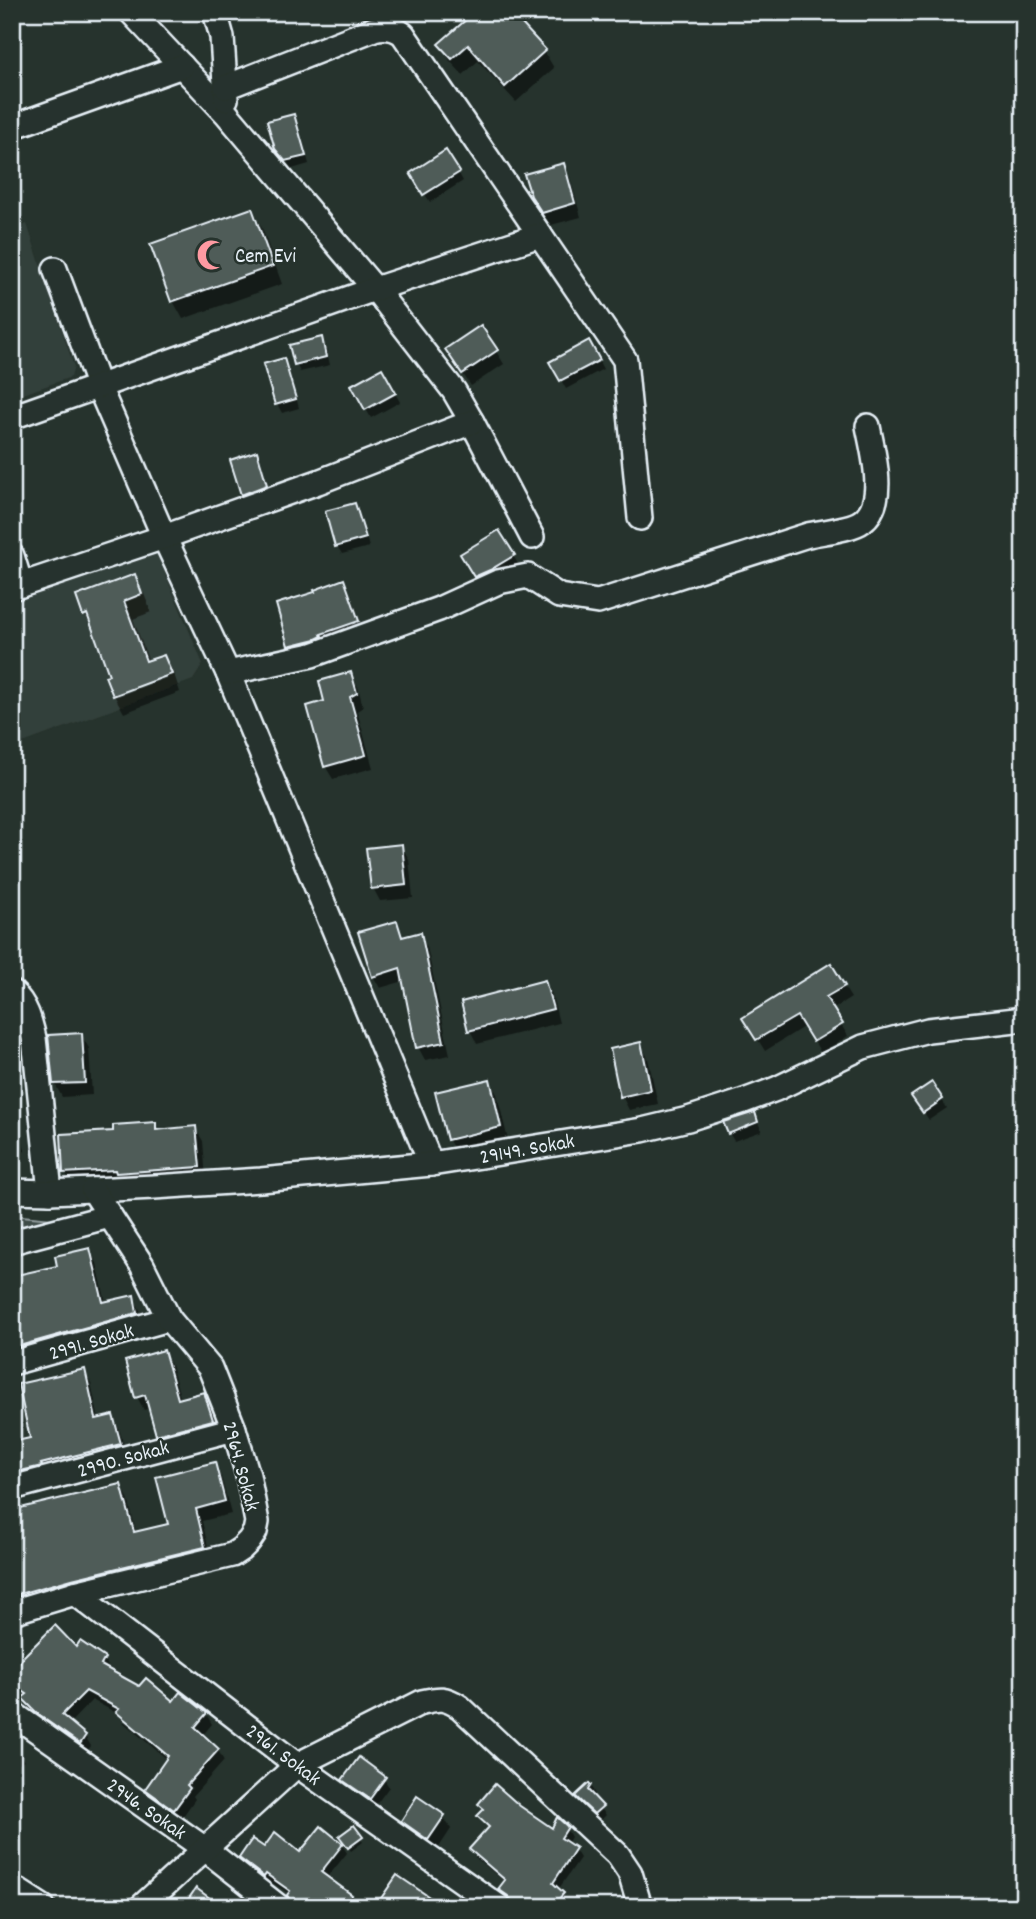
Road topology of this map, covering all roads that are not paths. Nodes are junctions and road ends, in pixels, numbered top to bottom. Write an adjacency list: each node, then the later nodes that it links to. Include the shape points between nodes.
1 (131, 12): 3 (street)
2 (215, 12): 4 (street)
3 (182, 66): 5 (street); 6 (street)
4 (226, 87): 5 (street); 7 (street, via 374,29 398,30)
5 (226, 113): 9 (street)
6 (12, 127)
7 (540, 235): 9 (street); 14 (street, via 625,360)
8 (55, 270): 10 (street)
9 (375, 289): 10 (street); 12 (street, via 454,391)
10 (99, 387): 11 (street); 15 (street)
11 (12, 417)
12 (472, 422): 15 (street); 16 (street)
13 (868, 426): 19 (street, via 877,478 873,506 862,521 598,602 559,596 528,576 498,582 439,609 312,655)
14 (640, 518)
15 (164, 537): 18 (street); 19 (street)
16 (532, 537)
17 (12, 556): 18 (street)
18 (17, 586)
19 (228, 673): 22 (street)
20 (12, 992): 25 (street, via 29,1016 34,1038)
21 (1024, 1019): 22 (street, 29149. Sokak, via 928,1030 863,1047 776,1089 669,1124)
22 (432, 1164): 23 (street, 29149. Sokak)
23 (93, 1190): 25 (street, 29149. Sokak); 26 (street, 2964. Sokak)
24 (12, 1191): 25 (street, 29149. Sokak)
25 (50, 1192)
26 (110, 1216): 27 (street); 28 (street, 2964. Sokak)
27 (12, 1242)
28 (169, 1319): 29 (street, 2991. Sokak); 30 (street, 2964. Sokak, via 210,1368)
29 (12, 1363)
30 (234, 1429): 31 (street, 2990. Sokak); 32 (street, 2964. Sokak, via 257,1522 241,1549)
31 (12, 1488)
32 (75, 1593): 33 (street, 2964. Sokak); 35 (street, 2961. Sokak)
33 (12, 1612)
34 (12, 1713): 36 (street, 2946. Sokak)
35 (297, 1765): 36 (street); 41 (street, 2961. Sokak); 42 (street, via 422,1702 448,1699 618,1855 630,1873)
36 (205, 1849): 39 (street); 40 (street, 2946. Sokak)
37 (12, 1887): 38 (street)
38 (43, 1907)
39 (141, 1907)
40 (279, 1907)
41 (499, 1907)
42 (640, 1907)

